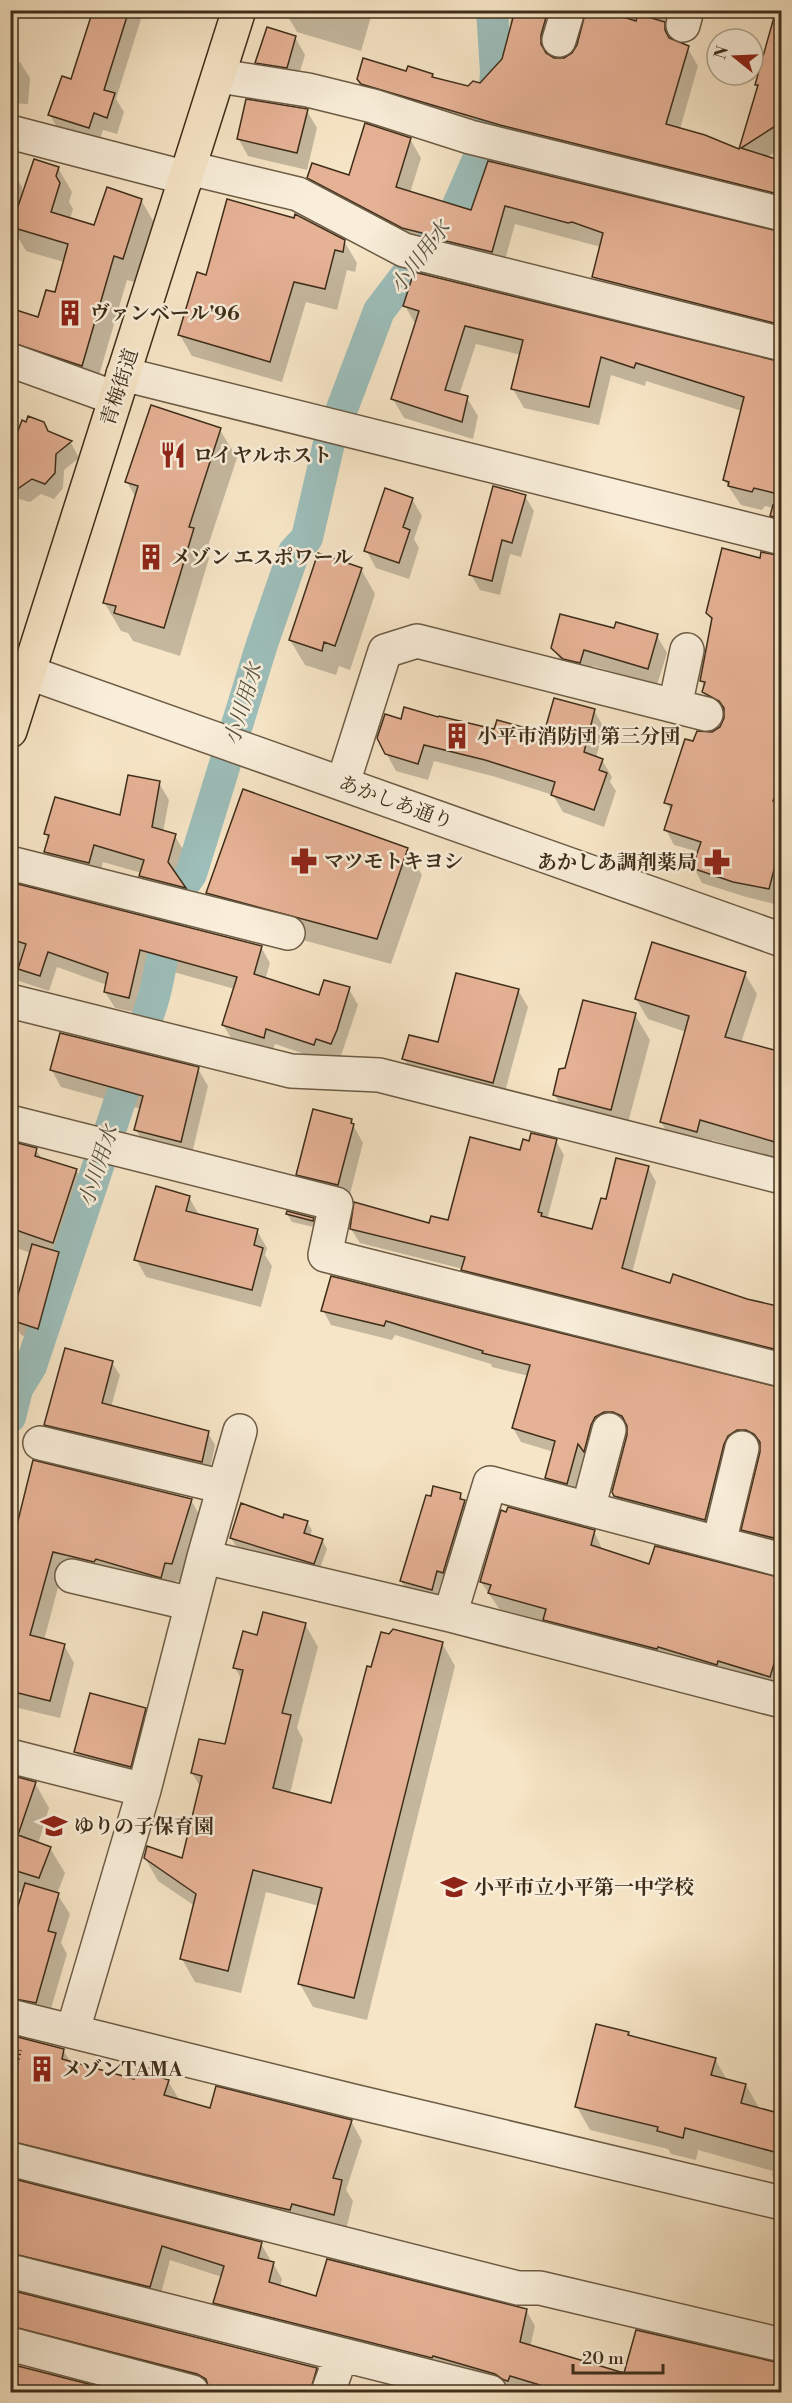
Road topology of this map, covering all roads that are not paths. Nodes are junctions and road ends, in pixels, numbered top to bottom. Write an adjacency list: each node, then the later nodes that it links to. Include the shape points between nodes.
1 (239, 10): 2 (main road, 青梅街道)
2 (219, 76): 4 (main road, 青梅街道); 5 (street, via 309,90 470,137)
3 (10, 132): 4 (street)
4 (188, 173): 6 (street, via 298,194 416,253); 8 (main road, 青梅街道)
5 (782, 214)
6 (782, 344)
7 (10, 360): 8 (street)
8 (119, 386): 9 (street, via 338,429); 11 (main road, 青梅街道)
9 (782, 538)
10 (687, 651): 12 (street)
11 (20, 669): 14 (main road, 青梅街道); 15 (street, あかしあ通り)
12 (675, 706): 13 (street); 15 (street, via 417,641 385,651)
13 (706, 714)
14 (10, 731)
15 (343, 783): 18 (street, あかしあ通り)
16 (10, 863): 17 (street)
17 (288, 933)
18 (782, 940)
19 (10, 1001): 21 (street, via 291,1071 379,1076)
20 (10, 1122): 22 (street, via 336,1204 325,1255)
21 (782, 1177)
22 (782, 1370)
23 (609, 1430): 28 (street)
24 (240, 1431): 27 (street)
25 (40, 1443): 27 (street)
26 (742, 1448): 29 (street)
27 (224, 1487): 30 (street)
28 (588, 1509): 29 (street); 34 (street, via 490,1483)
29 (719, 1544): 31 (street)
30 (204, 1557): 33 (street); 34 (street)
31 (782, 1560)
32 (72, 1576): 33 (street)
33 (192, 1604): 37 (street)
34 (450, 1615): 35 (street)
35 (782, 1701)
36 (10, 1756): 37 (street)
37 (144, 1790): 39 (street)
38 (19, 2018): 39 (street)
39 (73, 2030): 41 (street)
40 (10, 2160): 44 (street, via 518,2288 540,2288)
41 (782, 2203)
42 (10, 2271): 45 (street)
43 (10, 2344): 47 (street)
44 (782, 2345)
45 (341, 2356): 46 (street); 48 (street)
46 (389, 2380): 49 (street)
47 (192, 2392)
48 (328, 2392)
49 (490, 2392)

